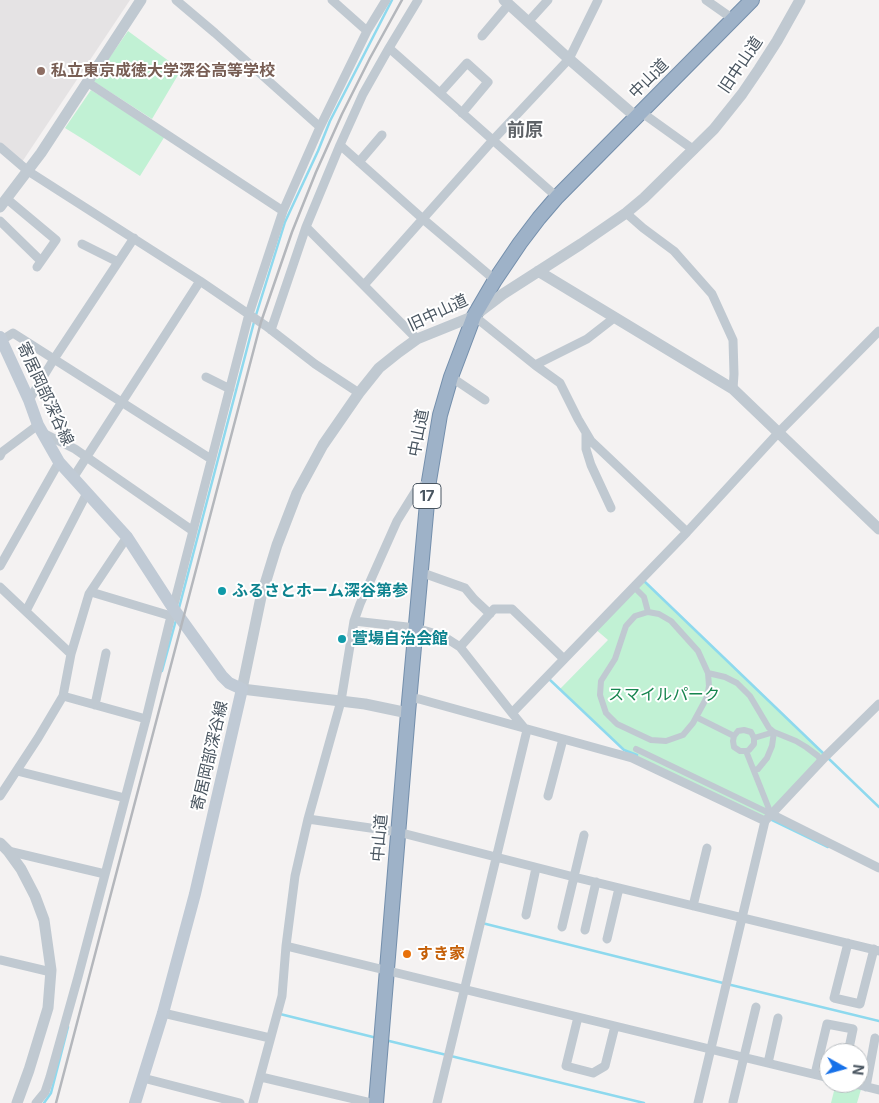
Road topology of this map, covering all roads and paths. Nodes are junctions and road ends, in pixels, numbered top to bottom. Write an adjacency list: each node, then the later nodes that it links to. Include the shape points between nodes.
1 (141, 0): 18 (street)
2 (176, 0): 22 (street)
3 (332, 0): 14 (street)
4 (386, 0): 14 (street)
5 (418, 0): 16 (street)
6 (548, 0): 13 (street)
7 (598, 0): 17 (street)
8 (706, 0): 12 (street)
9 (752, 0): 12 (highway, 中山道 / 17)
10 (800, 0): 27 (street, 旧中山道, via 742,94)
11 (506, 2): 13 (street); 15 (street)
12 (733, 19): 21 (highway, 中山道 / 17)
13 (528, 22): 17 (street)
14 (367, 31): 22 (street)
15 (482, 36)
16 (389, 48): 19 (street); 25 (street)
17 (569, 59): 21 (street); 24 (street)
18 (87, 82): 29 (street); 32 (street)
19 (440, 93): 20 (street); 20 (street, via 467,63 488,82)
20 (462, 113): 24 (street)
21 (639, 114): 27 (street); 30 (highway, 中山道 / 17)
22 (320, 127): 32 (street)
23 (382, 135): 28 (street)
24 (493, 140): 30 (street); 34 (street)
25 (340, 145): 28 (street); 36 (street)
26 (0, 147): 29 (street)
27 (694, 150): 33 (street, 旧中山道)
28 (359, 162): 34 (street)
29 (28, 171): 31 (street); 37 (street)
30 (557, 196): 41 (highway, 中山道 / 17)
31 (3, 203): 35 (street, via 56,240 39,264)
32 (283, 211): 44 (street)
33 (626, 213): 40 (street, 旧中山道); 56 (street, via 674,251 712,294 733,340)
34 (423, 219): 41 (street); 43 (street)
35 (0, 221)
36 (306, 227): 43 (street); 47 (street)
37 (134, 238): 39 (street); 42 (street)
38 (82, 244): 39 (street)
39 (118, 262): 51 (street)
40 (538, 272): 45 (street, 旧中山道); 46 (street)
41 (495, 280): 45 (highway, 中山道 / 17)
42 (200, 281): 44 (street); 60 (street)
43 (364, 285): 49 (street)
44 (249, 314): 47 (street); 55 (street)
45 (474, 316): 49 (street, 旧中山道); 52 (street); 54 (highway, 中山道 / 17)
46 (614, 318): 52 (street, via 587,339); 56 (street)
47 (271, 330): 57 (street)
48 (879, 331): 62 (street)
49 (417, 339): 57 (street, 旧中山道, via 379,368)
50 (1, 340): 51 (street, via 13,333); 58 (main road, 寄居岡部深谷線)
51 (54, 359): 58 (street); 60 (street)
52 (535, 365): 63 (street, via 560,383)
53 (206, 377): 55 (street)
54 (451, 377): 59 (street); 69 (highway, 中山道 / 17, via 440,415)
55 (230, 389): 66 (street)
56 (733, 389): 62 (street)
57 (359, 393): 92 (street, 旧中山道, via 323,445 297,493 266,582)
58 (29, 400): 61 (main road, 寄居岡部深谷線)
59 (485, 400)
60 (122, 402): 65 (street); 66 (street)
61 (40, 429): 64 (street); 65 (street); 67 (main road, 寄居岡部深谷線)
62 (779, 432): 72 (street); 74 (street)
63 (586, 434): 71 (street, via 591,465); 74 (street)
64 (1, 452)
65 (87, 457): 68 (street); 73 (street)
66 (212, 459): 73 (street)
67 (59, 462): 68 (main road, 寄居岡部深谷線); 76 (street)
68 (73, 478): 70 (main road, 寄居岡部深谷線)
69 (428, 481): 77 (highway, 中山道 / 17); 85 (street, via 415,492 397,521)
70 (87, 493): 75 (main road, 寄居岡部深谷線); 81 (street)
71 (611, 508)
72 (879, 529)
73 (193, 531): 82 (street)
74 (687, 532): 79 (street)
75 (127, 537): 80 (street); 82 (main road, 寄居岡部深谷線)
76 (0, 566)
77 (420, 572): 84 (street, via 465,588); 86 (highway, 中山道 / 17)
78 (0, 587): 81 (street)
79 (634, 587): 83 (street, via 644,597); 90 (street)
80 (91, 592): 82 (street); 89 (street)
81 (26, 612): 89 (street)
82 (172, 612): 92 (main road, 寄居岡部深谷線, via 222,676); 101 (street)
83 (648, 612): 91 (street, via 660,614 671,621 698,651); 104 (street, via 635,616 626,626 615,659 601,681 600,695 606,713 616,724)
84 (490, 614): 87 (street); 90 (street, via 494,609 512,609)
85 (354, 621): 86 (street); 95 (street)
86 (416, 628): 87 (street, via 443,636); 94 (highway, 中山道 / 17)
87 (460, 647): 99 (street)
88 (106, 653): 97 (street)
89 (71, 654): 93 (street)
90 (564, 659): 99 (street)
91 (708, 673): 100 (street, via 707,696); 103 (street, via 737,683 750,696)
92 (242, 689): 95 (street); 144 (main road, 寄居岡部深谷線, via 195,894)
93 (63, 696): 97 (street); 113 (street)
94 (409, 698): 98 (highway, 中山道 / 17); 102 (street)
95 (341, 701): 98 (street); 118 (street)
96 (879, 704): 111 (street)
97 (95, 705): 101 (street)
98 (408, 713): 119 (highway, 中山道 / 17)
99 (512, 713): 102 (street)
100 (696, 717): 104 (street, via 683,735 666,741); 105 (street)
101 (146, 719): 116 (street)
102 (527, 730): 107 (street); 123 (street)
103 (774, 732): 106 (street); 111 (street, via 806,747); 112 (street, via 767,758)
104 (641, 736): 108 (street)
105 (734, 736): 106 (street, via 744,730 751,732); 109 (street, via 734,747)
106 (754, 738): 109 (street, via 754,744)
107 (563, 739): 110 (street); 115 (street)
108 (636, 749): 110 (street); 117 (street)
109 (746, 751): 112 (street)
110 (632, 758): 117 (street)
111 (821, 761): 117 (street)
112 (754, 770): 117 (street)
113 (16, 771): 114 (street); 116 (street)
114 (0, 796)
115 (548, 796)
116 (125, 798): 126 (street)
117 (768, 817): 125 (street); 132 (street)
118 (308, 819): 119 (street); 137 (street, via 295,876)
119 (398, 832): 123 (street); 140 (highway, 中山道 / 17)
120 (584, 836): 127 (street)
121 (4, 847): 126 (street); 141 (street, via 22,869 35,896 44,920)
122 (707, 848): 130 (street)
123 (495, 857): 124 (street); 142 (street)
124 (536, 868): 127 (street); 131 (street)
125 (879, 868)
126 (105, 874): 163 (street, via 50,1077 45,1092)
127 (574, 877): 128 (street); 133 (street)
128 (596, 882): 129 (street); 134 (street)
129 (619, 888): 130 (street); 135 (street)
130 (693, 906): 132 (street)
131 (526, 914)
132 (743, 918): 136 (street); 152 (street)
133 (562, 927)
134 (585, 930)
135 (608, 939)
136 (848, 943): 138 (street); 138 (street, via 834,998 860,1004)
137 (286, 946): 140 (street); 148 (street, via 282,996)
138 (876, 950)
139 (0, 960): 141 (street)
140 (386, 971): 142 (street); 168 (highway, 中山道 / 17)
141 (51, 972): 162 (street, via 48,1008)
142 (465, 989): 145 (street); 169 (street)
143 (756, 1007): 153 (street)
144 (163, 1013): 148 (street); 160 (main road, 寄居岡部深谷線)
145 (578, 1017): 147 (street); 147 (street, via 566,1066 593,1073 605,1066)
146 (778, 1018): 155 (street)
147 (615, 1026): 152 (street)
148 (270, 1038): 159 (street)
149 (875, 1038): 156 (street)
150 (822, 1043): 151 (street, via 827,1024 853,1029)
151 (850, 1043)
152 (712, 1049): 153 (street); 170 (street)
153 (744, 1057): 155 (street); 161 (street)
154 (819, 1057): 157 (street)
155 (768, 1063): 157 (street)
156 (869, 1071)
157 (815, 1074): 158 (street)
158 (819, 1075)
159 (261, 1077): 166 (street); 167 (street)
160 (143, 1078): 164 (main road, 寄居岡部深谷線); 165 (street)
161 (733, 1102)
162 (17, 1103)
163 (36, 1103)
164 (135, 1103)
165 (240, 1103)
166 (253, 1103)
167 (371, 1103)
168 (376, 1103)
169 (437, 1103)
170 (698, 1103)

